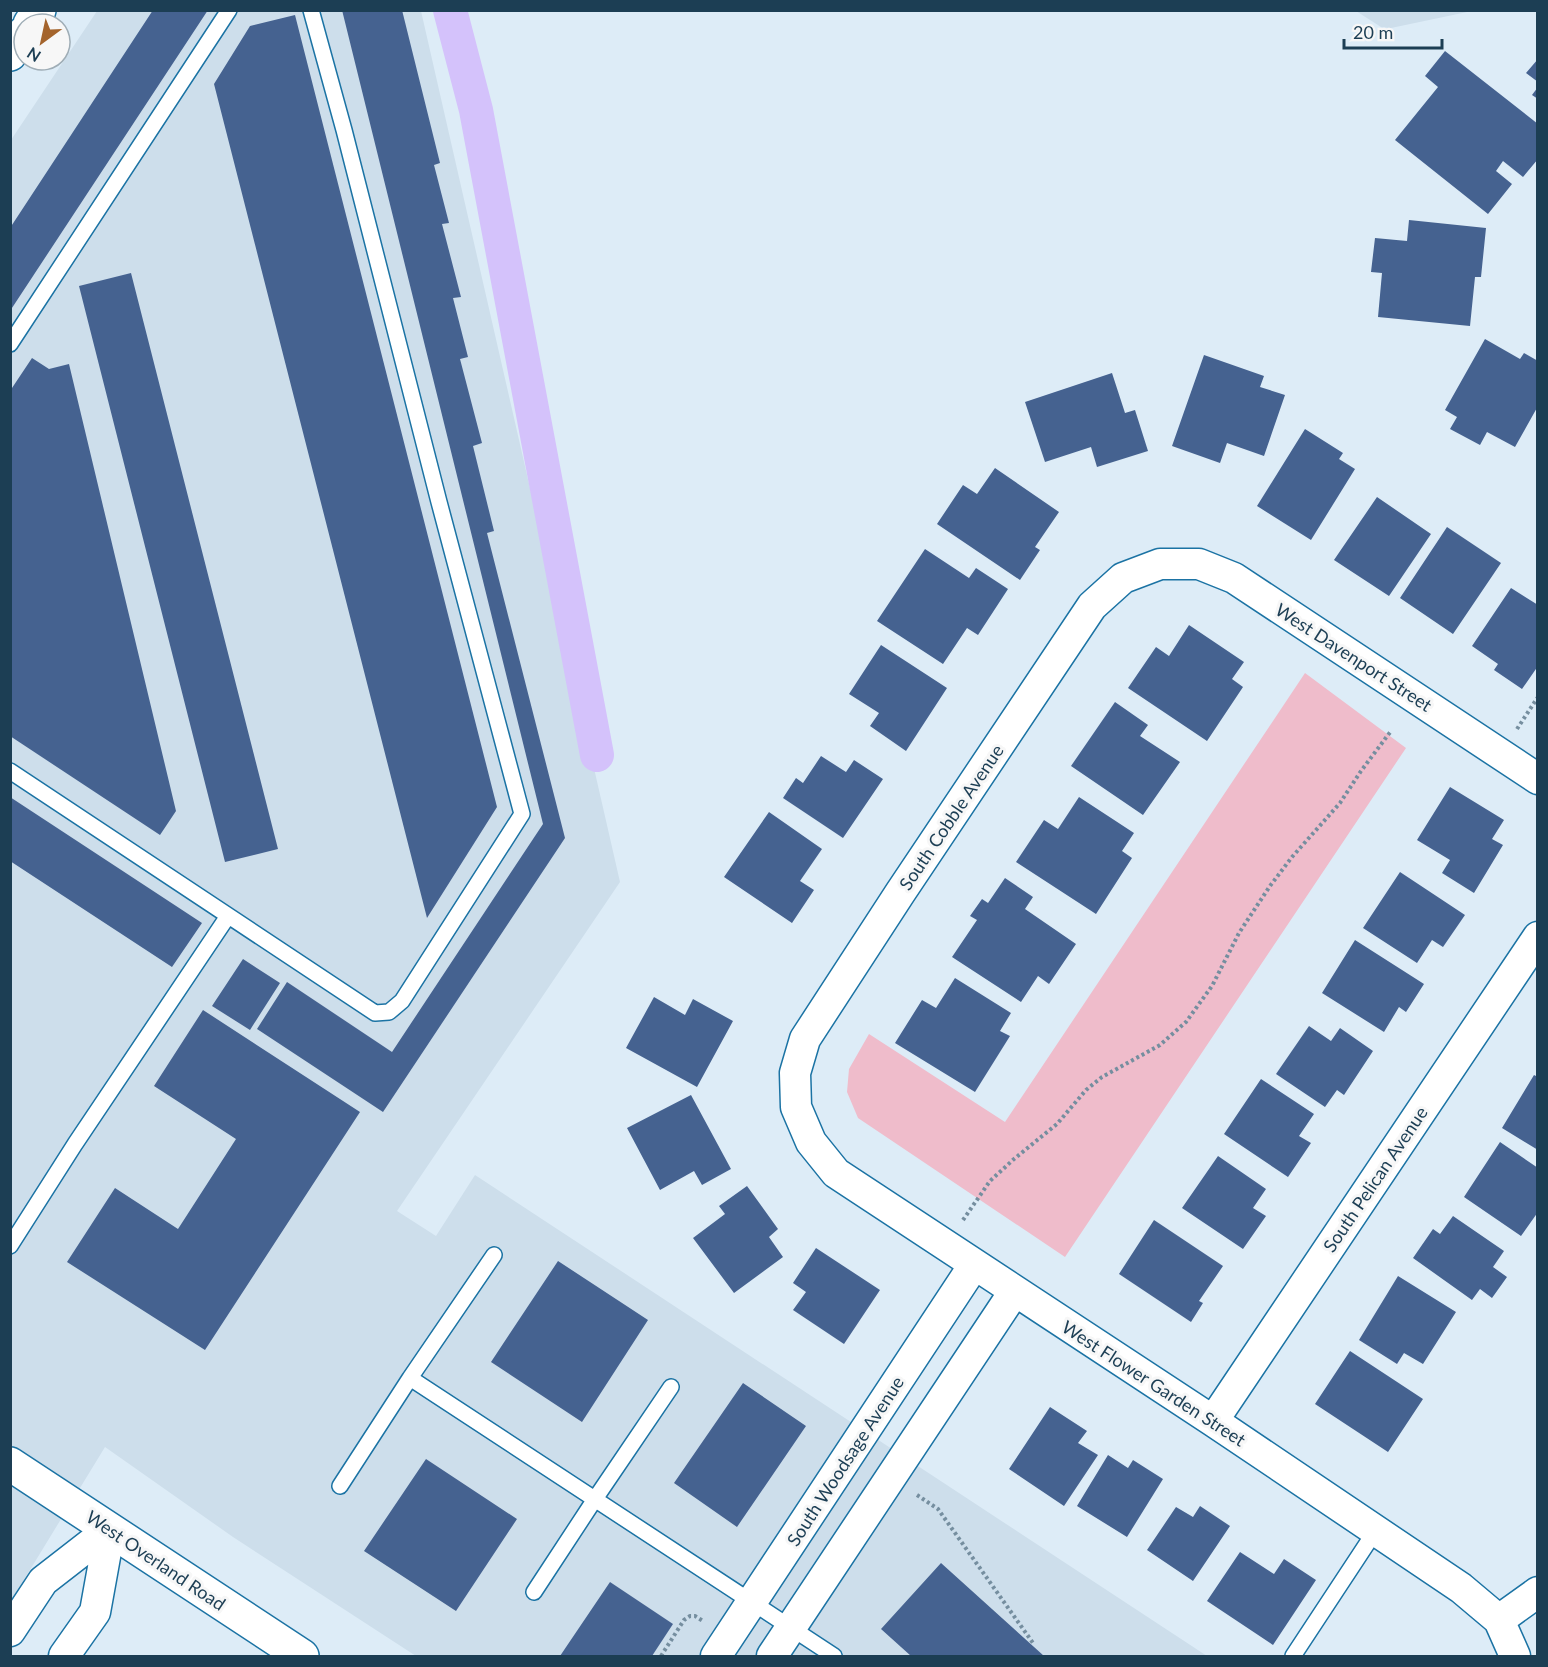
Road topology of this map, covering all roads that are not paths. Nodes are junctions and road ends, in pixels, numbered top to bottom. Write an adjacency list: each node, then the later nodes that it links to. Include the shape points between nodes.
1 (229, 10): 3 (lane)
2 (311, 10): 7 (lane, via 522,814 402,1001 389,1012 375,1013)
3 (10, 344)
4 (1160, 564): 6 (street, West Davenport Street, via 1199,564 1234,578); 9 (street, South Cobble Avenue, via 1123,578 1092,606 805,1039 795,1073)
5 (10, 771): 7 (lane)
6 (1538, 779)
7 (228, 916): 10 (lane)
8 (1538, 936): 16 (street, South Pelican Avenue)
9 (796, 1107): 12 (street, West Flower Garden Street, via 811,1142 836,1173)
10 (10, 1246)
11 (494, 1255): 14 (lane)
12 (974, 1265): 13 (street, West Flower Garden Street); 24 (street, South Woodsage Avenue)
13 (1014, 1292): 16 (street, West Flower Garden Street); 26 (street)
14 (410, 1378): 18 (lane); 19 (lane)
15 (671, 1387): 19 (lane)
16 (1213, 1421): 21 (street, West Flower Garden Street)
17 (10, 1464): 20 (street, West Overland Road)
18 (340, 1486)
19 (594, 1499): 22 (lane); 24 (lane)
20 (110, 1529): 27 (street, via 44,1581); 28 (street, via 95,1612); 29 (street, West Overland Road)
21 (1376, 1530): 25 (street, West Flower Garden Street, via 1461,1588); 33 (lane)
22 (534, 1592)
23 (1538, 1592): 25 (street)
24 (752, 1602): 26 (lane); 30 (street, South Woodsage Avenue)
25 (1499, 1620): 34 (street, West Flower Garden Street)
26 (791, 1628): 31 (street); 32 (lane)
27 (10, 1631)
28 (64, 1656)
29 (302, 1656)
30 (716, 1656)
31 (772, 1656)
32 (834, 1656)
33 (1293, 1656)
34 (1515, 1656)

